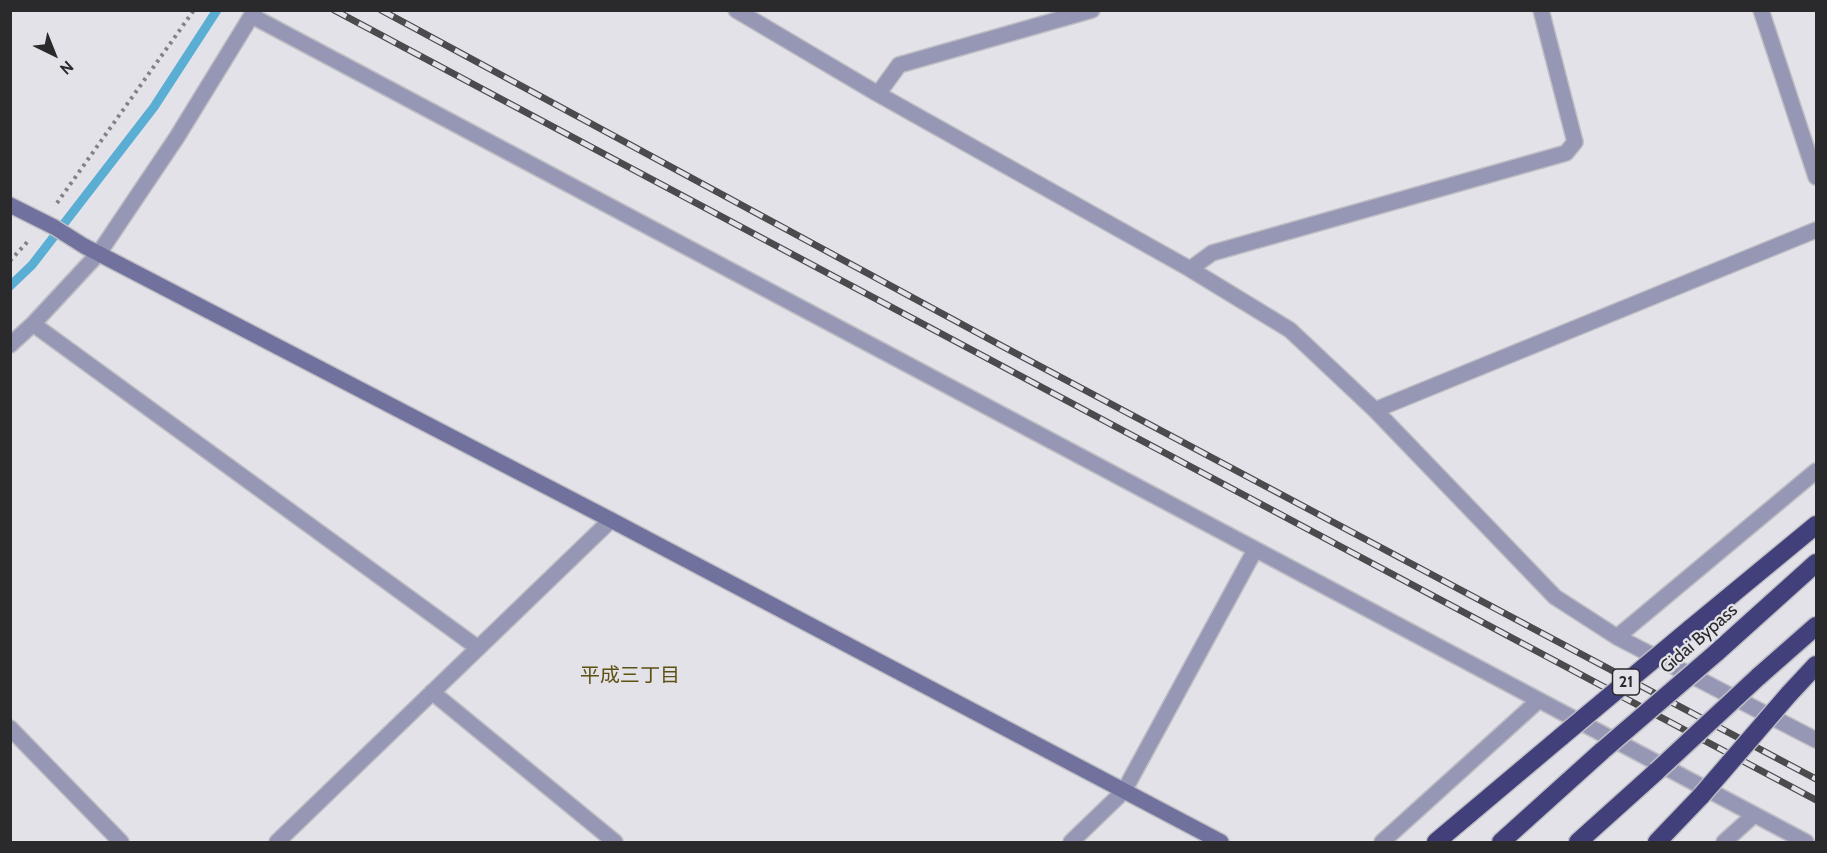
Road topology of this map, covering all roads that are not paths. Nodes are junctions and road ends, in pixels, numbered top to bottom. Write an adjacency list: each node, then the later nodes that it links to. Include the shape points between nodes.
1 (736, 10): 6 (street)
2 (1092, 10): 6 (street, via 899,65)
3 (1541, 10): 11 (street, via 1575,142 1566,153 1212,254)
4 (1761, 10): 7 (street)
5 (254, 13): 10 (street, via 177,137); 18 (street)
6 (878, 94): 11 (street)
7 (1816, 177)
8 (10, 205): 10 (street)
9 (1816, 230): 14 (street)
10 (92, 250): 12 (street); 16 (street)
11 (1190, 269): 14 (street, via 1290,330)
12 (33, 324): 13 (street); 22 (street)
13 (10, 345)
14 (1375, 410): 21 (street, via 1555,597)
15 (1816, 471): 21 (street)
16 (611, 520): 22 (street); 28 (street)
17 (1816, 525): 36 (highway, 21, bridge)
18 (1255, 550): 25 (street); 28 (street)
19 (1816, 563): 37 (highway, Gidai Bypass / 21, bridge)
20 (1816, 626): 38 (highway, bridge)
21 (1617, 637): 27 (street)
22 (478, 648): 24 (street)
23 (1816, 665): 39 (highway, bridge)
24 (432, 692): 31 (street); 32 (street)
25 (1538, 701): 29 (street); 35 (street)
26 (10, 728): 30 (street)
27 (1816, 740)
28 (1124, 790): 33 (street); 34 (street)
29 (1754, 815): 40 (street); 41 (street)
30 (121, 843)
31 (277, 843)
32 (615, 843)
33 (1071, 843)
34 (1221, 843)
35 (1382, 843)
36 (1436, 843)
37 (1502, 843)
38 (1578, 843)
39 (1657, 843)
40 (1724, 843)
41 (1806, 843)

